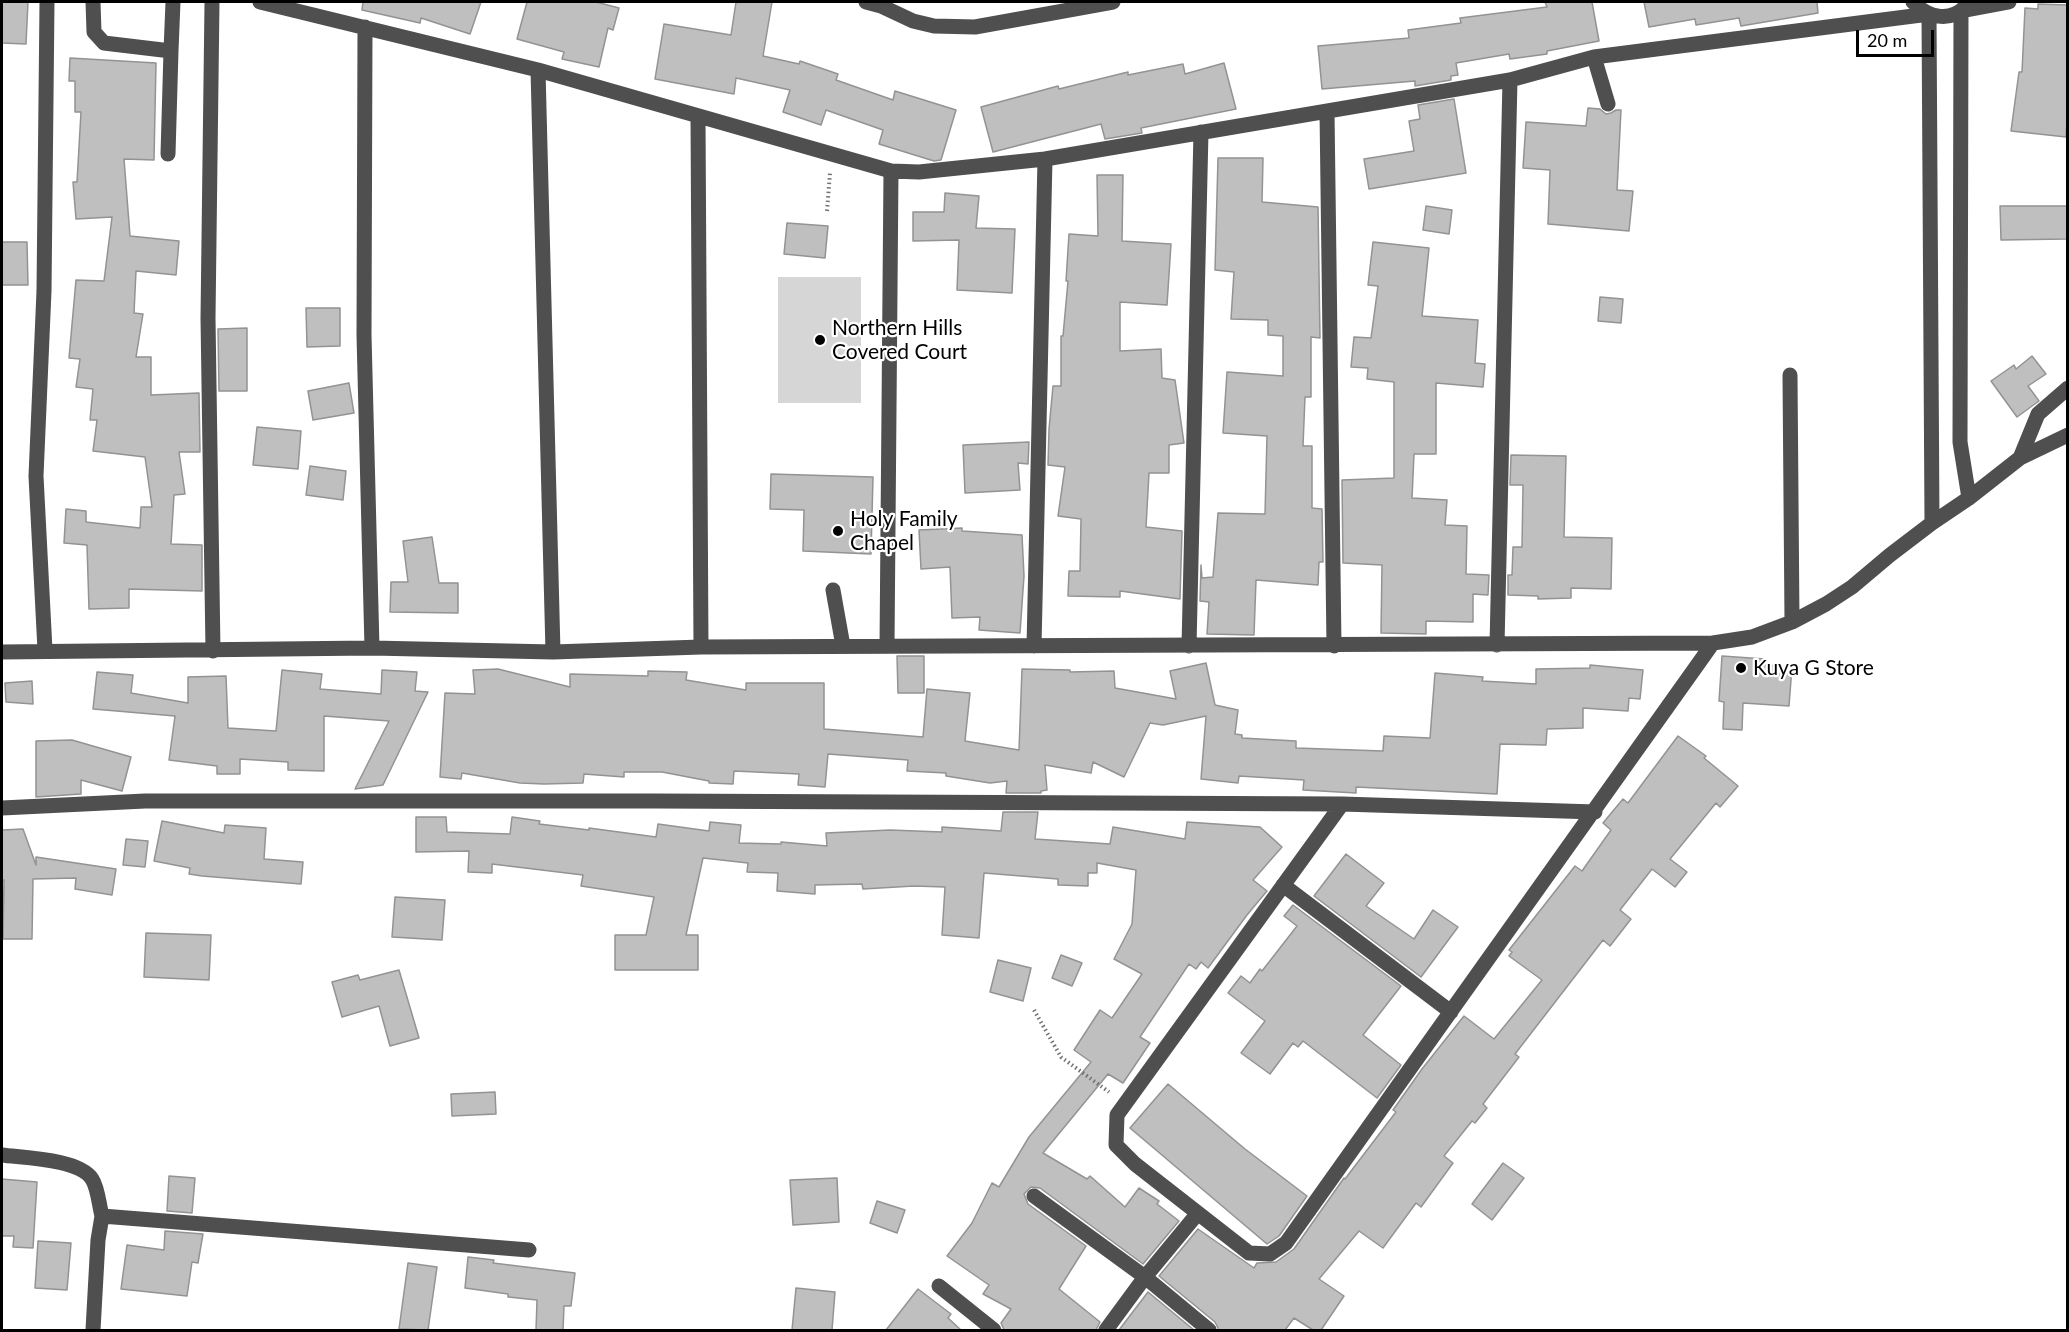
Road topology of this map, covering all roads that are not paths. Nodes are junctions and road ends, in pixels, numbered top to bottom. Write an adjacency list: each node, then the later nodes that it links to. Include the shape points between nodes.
1 (47, 2): 42 (street, via 44,291 36,476)
2 (93, 2): 14 (street, via 94,32 104,43)
3 (173, 2): 14 (street)
4 (212, 2): 43 (street, via 208,318)
5 (260, 2): 13 (street)
6 (866, 2): 10 (street)
7 (1113, 2): 10 (street, via 975,27 913,21)
8 (1914, 2): 12 (street)
9 (2009, 2): 11 (street)
10 (881, 4)
11 (1965, 6): 12 (street, via 1950,16); 29 (street, via 1960,442)
12 (1929, 14): 15 (street); 30 (street)
13 (365, 27): 16 (street); 41 (street, via 364,335)
14 (171, 51): 22 (street)
15 (1594, 57): 17 (street); 18 (street)
16 (538, 70): 20 (street); 45 (street)
17 (1510, 80): 19 (street); 34 (street)
18 (1608, 104)
19 (1327, 111): 21 (street); 39 (street)
20 (699, 117): 24 (street); 40 (street)
21 (1201, 132): 23 (street); 38 (street)
22 (168, 154)
23 (1045, 159): 24 (street); 37 (street)
24 (891, 171): 36 (street)
25 (1790, 375): 32 (street)
26 (2067, 388): 28 (street, via 2038,414)
27 (2067, 435): 28 (street)
28 (2020, 458): 29 (street)
29 (1969, 498): 30 (street)
30 (1932, 523): 32 (street, via 1852,587)
31 (833, 590): 35 (street)
32 (1792, 622): 33 (street, via 1752,637)
33 (1713, 643): 34 (street); 48 (street)
34 (1497, 645): 39 (street)
35 (843, 646): 36 (street); 40 (street)
36 (887, 646): 37 (street)
37 (1034, 646): 38 (street)
38 (1190, 646): 39 (street)
39 (1334, 646)
40 (701, 647): 45 (street)
41 (372, 648): 43 (street); 45 (street)
42 (45, 650): 43 (street); 44 (street)
43 (213, 651)
44 (2, 652)
45 (553, 652)
46 (1342, 804): 47 (street, via 145,801); 48 (street); 49 (street)
47 (2, 808)
48 (1595, 812): 50 (street)
49 (1283, 885): 50 (street); 53 (street, via 1117,1115 1116,1145)
50 (1451, 1012): 53 (street, via 1286,1243 1270,1254 1248,1253)
51 (2, 1155): 54 (street, via 82,1169 93,1180)
52 (1034, 1196): 56 (street)
53 (1198, 1213): 56 (street)
54 (102, 1216): 55 (street); 58 (street)
55 (530, 1250)
56 (1145, 1277): 60 (street); 61 (street)
57 (939, 1286): 59 (street)
58 (93, 1330)
59 (994, 1330)
60 (1107, 1330)
61 (1209, 1330)

